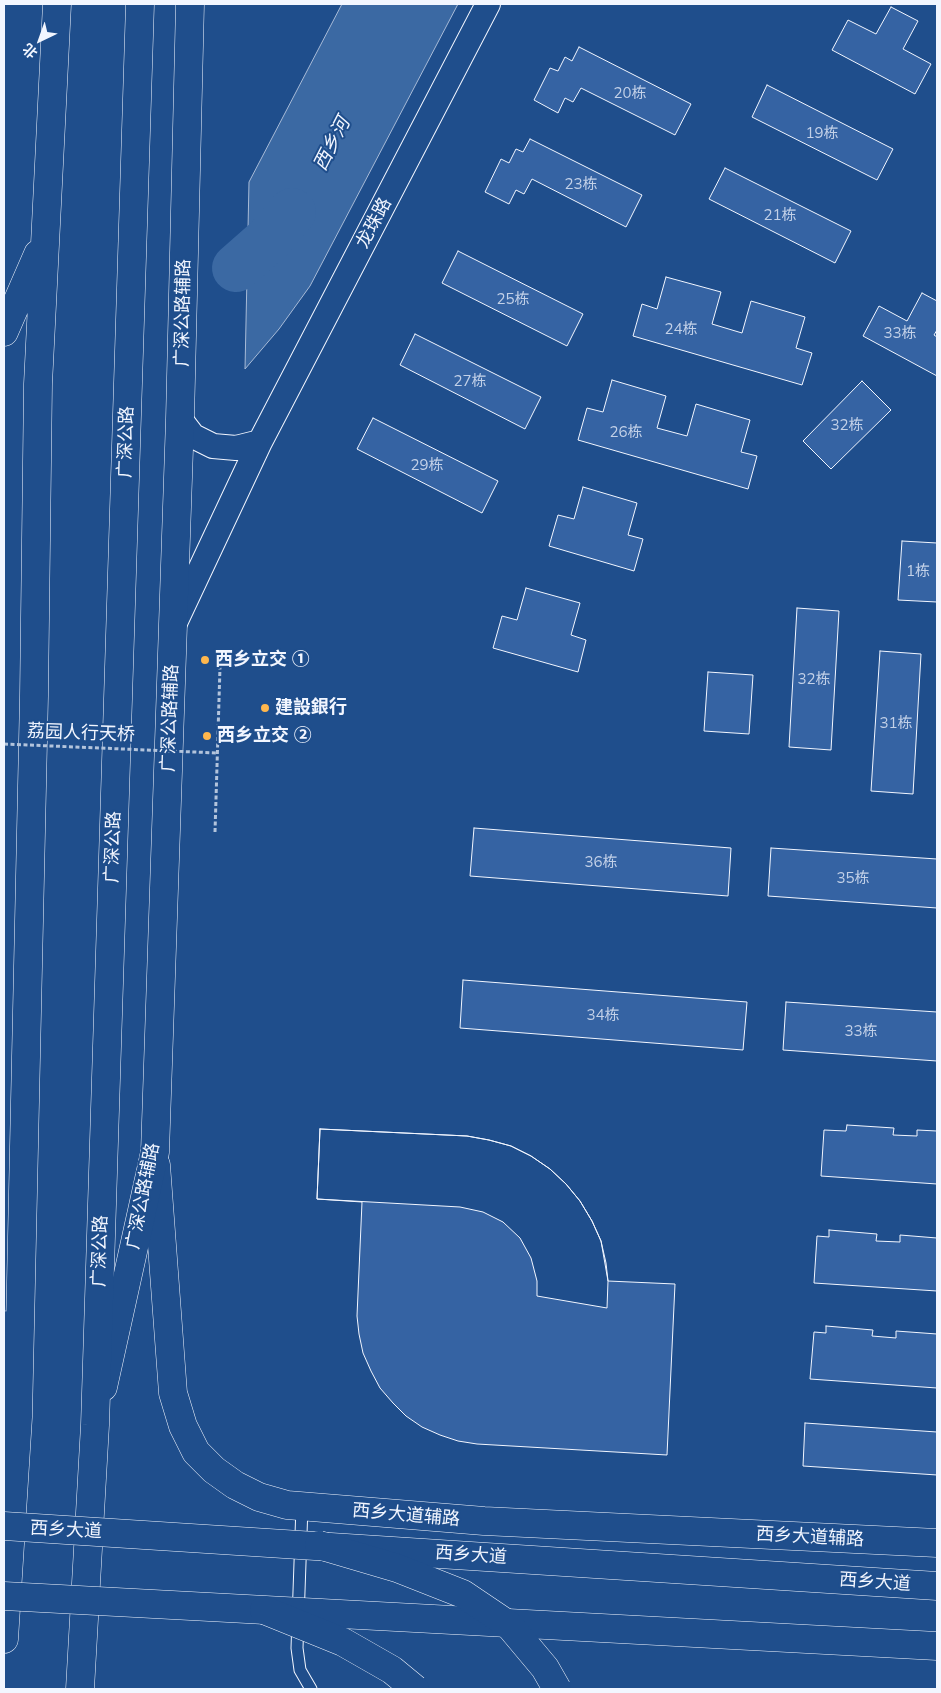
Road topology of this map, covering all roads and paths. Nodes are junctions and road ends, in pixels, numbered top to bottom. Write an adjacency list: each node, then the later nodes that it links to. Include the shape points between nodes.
1 (57, 4): 5 (main road)
2 (140, 4): 17 (main road, 广深公路)
3 (190, 4): 7 (main road, 广深公路辅路)
4 (488, 4): 8 (street, 龙珠路)
5 (45, 238): 6 (main road); 16 (main road, via 38,384)
6 (4, 332)
7 (180, 419): 8 (street, via 193,436 213,446 236,448); 9 (main road, 广深公路辅路)
8 (260, 442): 9 (street, 龙珠路)
9 (173, 627): 14 (main road, 广深公路辅路)
10 (220, 666): 12 (path)
11 (4, 744): 12 (path, 荔园人行天桥, bridge)
12 (218, 753): 13 (path)
13 (216, 832)
14 (154, 1152): 17 (main road, 广深公路辅路); 18 (main road, 西乡大道辅路, via 173,1393 183,1426 196,1452 235,1485 259,1497)
15 (4, 1325): 16 (main road)
16 (18, 1417): 25 (main road)
17 (95, 1425): 27 (main road, 广深公路)
18 (302, 1506): 20 (main road, 西乡大道辅路, via 484,1521); 28 (lane, via 296,1648 300,1670)
19 (4, 1526): 21 (main road, 西乡大道, bridge)
20 (937, 1543)
21 (319, 1545): 22 (main road, 西乡大道, bridge); 30 (main road, bridge, via 397,1568 463,1594 509,1625 545,1668)
22 (937, 1586)
23 (4, 1596): 24 (main road, bridge)
24 (264, 1610): 26 (main road, bridge); 29 (main road, bridge, via 343,1642 392,1670)
25 (4, 1639)
26 (937, 1646)
27 (80, 1689)
28 (311, 1689)
29 (415, 1689)
30 (557, 1689)

